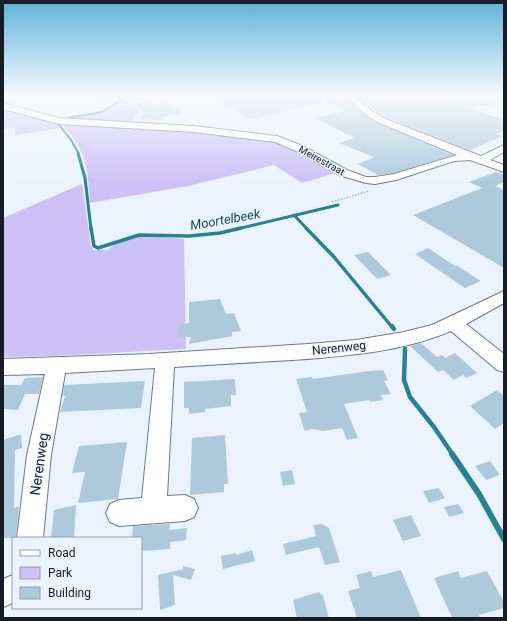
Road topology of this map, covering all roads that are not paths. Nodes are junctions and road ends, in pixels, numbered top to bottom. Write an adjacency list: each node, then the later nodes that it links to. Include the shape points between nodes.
1 (112, 125): 4 (street, Meirestraat, via 194,129 277,139 290,142 347,174 366,180 383,180 450,159)
2 (391, 125): 4 (street)
3 (504, 148): 4 (street)
4 (477, 158): 5 (street)
5 (504, 169)
6 (504, 296): 7 (street, Nerenweg)
7 (453, 323): 8 (street, Nerenweg, via 409,337 346,349); 9 (street)
8 (165, 361): 11 (street, Nerenweg); 13 (street)
9 (504, 365)
10 (3, 367): 11 (street, Nerenweg)
11 (56, 367): 15 (street, Nerenweg, via 39,456)
12 (185, 508): 13 (street)
13 (154, 510): 14 (street)
14 (119, 513)
15 (30, 537)

